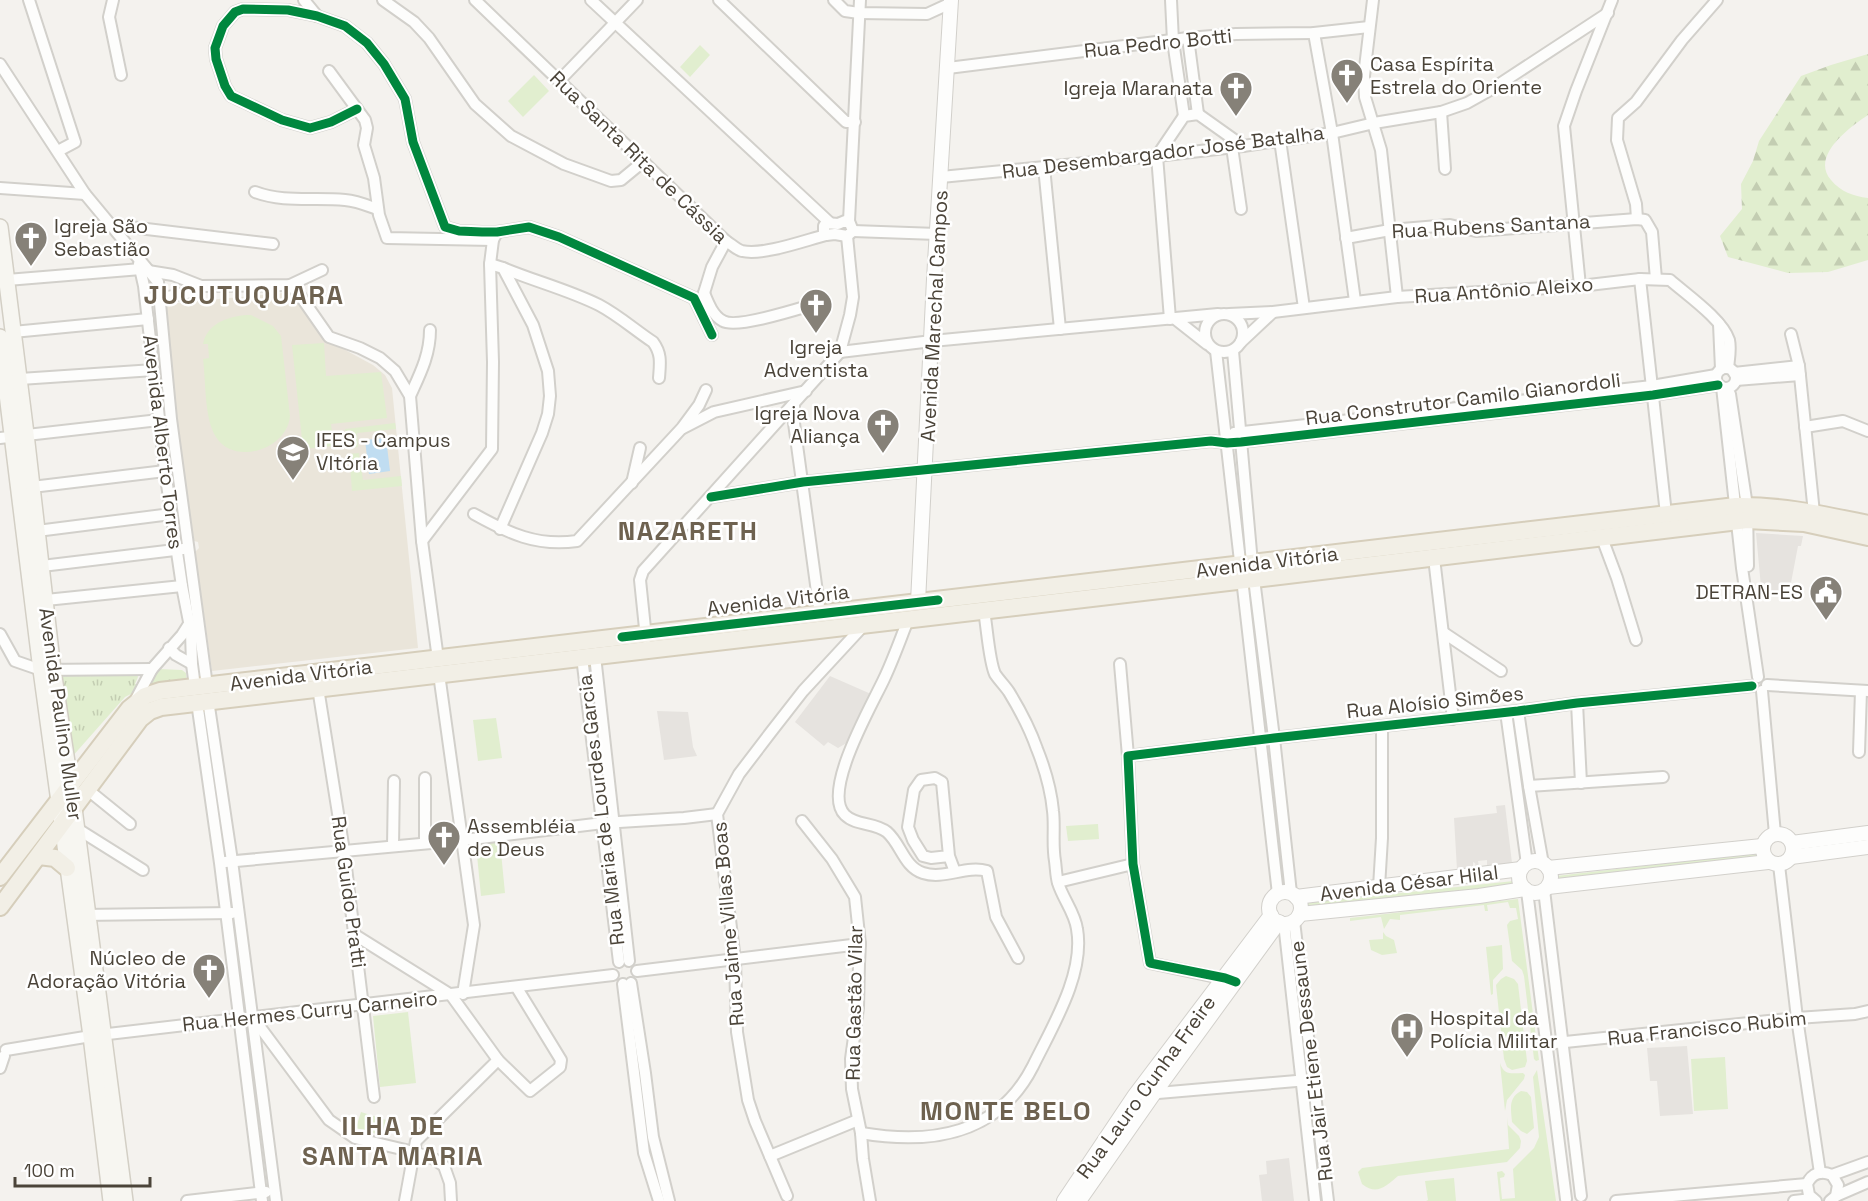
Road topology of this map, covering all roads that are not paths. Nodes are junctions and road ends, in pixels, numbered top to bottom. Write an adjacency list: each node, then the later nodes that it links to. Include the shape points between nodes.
1 (28, 0): 40 (street, via 75,142)
2 (113, 0): 29 (street, via 109,17)
3 (304, 0): 19 (street)
4 (383, 0): 42 (street, via 414,22 475,104 511,136 564,164 611,181 621,180)
5 (475, 0): 30 (street, Rua Santa Rita de Cássia)
6 (591, 0): 20 (street)
7 (637, 0): 20 (street)
8 (719, 0): 35 (street, via 846,122)
9 (834, 0): 16 (street, via 845,10)
10 (860, 0): 16 (street)
11 (1171, 0): 25 (street)
12 (1372, 0): 21 (street)
13 (1612, 0): 17 (street)
14 (1717, 0): 51 (street, via 1636,102 1618,118 1617,140)
15 (951, 2): 18 (street); 22 (street, Avenida Marechal Campos)
16 (859, 13): 18 (street); 35 (street)
17 (1608, 13): 32 (street, Rua Desembargador José Batalha, via 1492,89); 53 (street, via 1564,126)
18 (927, 14): 22 (street)
19 (317, 16): 31 (street, via 288,10 235,12 222,26 214,48 218,70 231,96 282,120 310,128); 60 (street, via 345,26 362,38 405,99 413,142 445,227)
20 (615, 23): 30 (street); 52 (street)
21 (1369, 27): 23 (street, Rua Pedro Botti); 36 (street, via 1365,97)
22 (949, 30): 27 (street, Avenida Marechal Campos)
23 (1314, 33): 24 (street, Rua Pedro Botti); 37 (street)
24 (1188, 38): 25 (street, Rua Pedro Botti); 33 (street)
25 (1173, 41): 27 (street, Rua Pedro Botti); 34 (street)
26 (0, 64): 40 (street, Avenida Alberto Torres)
27 (948, 68): 45 (street, Avenida Marechal Campos)
28 (328, 71): 31 (street)
29 (121, 75)
30 (559, 81): 42 (street, Rua Santa Rita de Cássia)
31 (357, 109): 49 (street, via 367,128 364,145 374,178)
32 (1441, 112): 36 (street, Rua Desembargador José Batalha); 44 (street)
33 (1198, 114): 34 (street); 39 (street)
34 (1184, 116): 41 (street)
35 (855, 122): 56 (street)
36 (1374, 123): 37 (street, Rua Desembargador José Batalha); 57 (street)
37 (1332, 133): 38 (street, Rua Desembargador José Batalha); 61 (street)
38 (1280, 140): 39 (street, Rua Desembargador José Batalha); 80 (street)
39 (1237, 147): 41 (street, Rua Desembargador José Batalha); 50 (street)
40 (58, 151): 48 (street, Avenida Alberto Torres)
41 (1157, 156): 43 (street, Rua Desembargador José Batalha); 84 (street)
42 (644, 161): 62 (street, Rua Santa Rita de Cássia)
43 (1044, 167): 45 (street, Rua Desembargador José Batalha); 85 (street)
44 (1445, 169)
45 (941, 177): 59 (street, Avenida Marechal Campos)
46 (0, 188): 48 (street)
47 (255, 192): 49 (street, via 285,200 344,200)
48 (85, 194): 54 (street, Avenida Alberto Torres)
49 (377, 208): 60 (street, via 387,238)
50 (1241, 209)
51 (1637, 219): 53 (street, Rua Rubens Santana); 69 (street, via 1645,220 1652,232)
52 (829, 222): 56 (street); 58 (street, via 824,226)
53 (1573, 223): 57 (street, Rua Rubens Santana, via 1476,231 1450,225); 74 (street)
54 (113, 225): 63 (street); 66 (street, Avenida Alberto Torres)
55 (0, 227): 70 (main road, Avenida Paulino Muller)
56 (850, 230): 58 (street, Rua Santa Rita de Cássia); 59 (street); 94 (street, via 853,297)
57 (1390, 230): 61 (street, Rua Rubens Santana); 76 (street)
58 (826, 234): 62 (street, Rua Santa Rita de Cássia, via 759,251 741,251)
59 (937, 234): 90 (street, Avenida Marechal Campos)
60 (495, 236): 64 (street); 75 (street, via 529,227)
61 (1346, 238): 78 (street)
62 (726, 241): 75 (street)
63 (273, 244)
64 (490, 264): 65 (street); 131 (street, via 492,449)
65 (503, 268): 97 (street, via 602,307 653,342 661,360); 127 (street, via 533,325 548,371 550,396 542,433)
66 (145, 270): 70 (street); 72 (street, Avenida Alberto Torres); 73 (street); 77 (street, Avenida Alberto Torres, via 158,282)
67 (322, 270): 71 (street)
68 (1640, 279): 69 (street, Rua Antônio Aleixo); 74 (street, Rua Antônio Aleixo); 101 (street)
69 (1656, 279): 98 (street, Rua Antônio Aleixo, via 1670,280 1719,324)
70 (7, 280): 87 (main road, Avenida Paulino Muller)
71 (290, 285): 73 (street); 103 (street, via 329,337 380,358 395,371)
72 (144, 286): 77 (street); 83 (street, Avenida Alberto Torres)
73 (201, 286): 77 (street)
74 (1580, 286): 76 (street, Rua Antônio Aleixo)
75 (699, 296): 79 (street, via 717,317 733,323); 89 (street)
76 (1397, 297): 78 (street, Rua Antônio Aleixo)
77 (159, 299): 132 (street, Avenida Alberto Torres)
78 (1355, 301): 80 (street, Rua Antônio Aleixo)
79 (815, 304)
80 (1304, 308): 81 (street, Rua Antônio Aleixo)
81 (1273, 312): 82 (street, Rua Antônio Aleixo); 91 (street)
82 (1223, 314): 84 (street, Rua Antônio Aleixo); 91 (street, via 1240,322); 92 (street, via 1211,318 1204,330)
83 (148, 318): 87 (street); 95 (street, Avenida Alberto Torres)
84 (1172, 318): 85 (street, Rua Antônio Aleixo); 92 (street)
85 (1060, 329): 90 (street, Rua Antônio Aleixo)
86 (430, 330): 103 (street, via 426,362)
87 (7, 334): 99 (main road, Avenida Paulino Muller); 111 (main road, Avenida Paulino Muller)
88 (1791, 334): 96 (street)
89 (712, 335)
90 (932, 341): 94 (street, Rua Antônio Aleixo); 115 (street, Avenida Marechal Campos)
91 (1241, 342): 93 (street)
92 (1212, 348): 93 (street, via 1225,353); 113 (street)
93 (1233, 351): 112 (street)
94 (840, 352): 102 (street)
95 (154, 370): 99 (street); 105 (street, Avenida Alberto Torres)
96 (1799, 370): 98 (street, Rua Construtor Camilo Gianordoli); 108 (street)
97 (659, 378)
98 (1726, 378): 101 (street, Rua Construtor Camilo Gianordoli); 125 (street, Rua Antônio Aleixo)
99 (20, 379): 111 (main road, Avenida Paulino Muller)
100 (706, 390): 109 (street)
101 (1652, 390): 112 (street, Rua Construtor Camilo Gianordoli); 121 (street)
102 (806, 391): 104 (street); 109 (street, via 714,412)
103 (410, 396): 131 (street)
104 (794, 405): 106 (street); 107 (street)
105 (159, 420): 111 (street); 116 (street, Avenida Alberto Torres)
106 (778, 420): 107 (street); 120 (street)
107 (794, 423): 117 (street)
108 (1805, 427): 110 (street, via 1843,421); 122 (street)
109 (682, 428): 118 (street)
110 (1868, 431)
111 (13, 436): 119 (main road, Avenida Paulino Muller); 157 (main road, Avenida Paulino Muller)
112 (1240, 437): 113 (street, Rua Construtor Camilo Gianordoli); 136 (street)
113 (1226, 439): 115 (street, Rua Construtor Camilo Gianordoli); 136 (street)
114 (640, 448): 118 (street)
115 (926, 470): 117 (street, Rua Construtor Camilo Gianordoli); 139 (street, Avenida Marechal Campos)
116 (165, 471): 119 (street); 123 (street, Avenida Alberto Torres)
117 (803, 483): 120 (street, Rua Construtor Camilo Gianordoli); 141 (street)
118 (631, 484): 127 (street, via 577,541 552,543)
119 (32, 487): 128 (main road, Avenida Paulino Muller)
120 (711, 497): 149 (street, via 641,575)
121 (1666, 513): 125 (main road, Avenida Vitória); 136 (main road, Avenida Vitória)
122 (1814, 513): 125 (main road, Avenida Vitória, via 1765,506); 126 (main road, Avenida Vitória)
123 (171, 514): 128 (street); 133 (street, Avenida Alberto Torres)
124 (474, 514): 127 (street)
125 (1742, 514): 129 (main road, Avenida Vitória); 130 (main road, Avenida Vitória); 159 (street, Rua Antônio Aleixo, via 1742,568)
126 (1868, 524)
127 (500, 529)
128 (37, 531): 135 (main road, Avenida Paulino Muller)
129 (1868, 537)
130 (1602, 538): 134 (main road, Avenida Vitória); 148 (street)
131 (422, 541): 155 (street)
132 (189, 548): 133 (street); 145 (street, Avenida Alberto Torres)
133 (177, 550): 135 (street); 137 (street, Avenida Alberto Torres)
134 (1434, 558): 136 (main road, Avenida Vitória); 146 (street)
135 (42, 566): 138 (main road, Avenida Paulino Muller)
136 (1247, 572): 139 (main road, Avenida Vitória); 140 (main road, Avenida Vitória); 169 (street); 170 (street)
137 (182, 586): 138 (street); 145 (street, Avenida Alberto Torres)
138 (46, 600): 157 (main road, Avenida Paulino Muller)
139 (918, 602): 141 (main road, Avenida Vitória); 142 (main road, via 912,615)
140 (984, 611): 142 (main road, Avenida Vitória); 208 (street, via 995,672 1026,723 1048,784)
141 (820, 614): 149 (main road, Avenida Vitória)
142 (900, 621): 143 (main road, Avenida Vitória); 206 (street, via 884,679 853,744 837,799 844,815 887,832 916,870 936,875)
143 (864, 625): 144 (main road, Avenida Vitória); 151 (street, Rua Jaime Villas Boas)
144 (838, 628): 149 (main road, Avenida Vitória); 151 (street)
145 (191, 631): 150 (street); 153 (street, Avenida Alberto Torres); 162 (street, Avenida Alberto Torres)
146 (1444, 633): 158 (street); 167 (street)
147 (0, 634): 157 (street, via 15,661)
148 (1636, 640)
149 (646, 642): 152 (main road, Avenida Vitória); 155 (main road, Avenida Vitória)
150 (169, 648): 153 (street); 156 (street)
151 (842, 650): 182 (street, Rua Jaime Villas Boas, via 771,732 739,774)
152 (589, 657): 155 (main road, Avenida Vitória); 184 (street, Rua Maria de Lourdes Garcia); 185 (street, Rua Maria de Lourdes Garcia)
153 (192, 664): 162 (street, Avenida Alberto Torres)
154 (1120, 664): 172 (street)
155 (438, 666): 160 (main road, Avenida Vitória); 162 (main road, Avenida Vitória); 190 (street)
156 (152, 669): 157 (street); 164 (street)
157 (47, 670): 177 (main road, Avenida Paulino Muller); 180 (main road, Avenida Paulino Muller)
158 (1501, 671)
159 (1760, 685): 161 (street, Rua Aloísio Simões); 163 (street, Rua Aloísio Simões); 189 (street, Rua Antônio Aleixo)
160 (318, 688): 162 (main road, Avenida Vitória); 195 (street, Rua Guido Pratti)
161 (1865, 691): 171 (street)
162 (202, 694): 164 (main road, Avenida Vitória, via 153,693); 179 (main road, Avenida Vitória, via 144,714); 199 (street); 200 (street)
163 (1577, 703): 165 (street, Rua Aloísio Simões); 176 (street)
164 (134, 704): 177 (main road, Avenida Vitória)
165 (1518, 711): 166 (street, Rua Aloísio Simões); 178 (street)
166 (1506, 712): 167 (street, Rua Aloísio Simões); 202 (street)
167 (1453, 719): 168 (street, Rua Aloísio Simões)
168 (1382, 726): 169 (street, Rua Aloísio Simões); 209 (street)
169 (1274, 738): 170 (street, Rua Aloísio Simões); 212 (street)
170 (1262, 739): 172 (street, Rua Aloísio Simões); 212 (street)
171 (1859, 752)
172 (1128, 759): 201 (street)
173 (1663, 777): 176 (street)
174 (425, 778): 191 (street)
175 (394, 781): 192 (street)
176 (1581, 783): 178 (street)
177 (71, 785): 180 (main road, Avenida Vitória); 181 (main road, Avenida Paulino Muller)
178 (1529, 786): 203 (street)
179 (88, 790): 181 (main road, Avenida Vitória); 186 (street)
180 (60, 798): 187 (main road, Avenida Paulino Muller); 207 (main road, Avenida Vitória)
181 (75, 808): 187 (main road, Avenida Vitória)
182 (717, 814): 185 (street); 221 (street, Rua Jaime Villas Boas)
183 (802, 821): 219 (street, Rua Gastão Vilar, via 854,893)
184 (603, 823): 185 (street); 190 (street); 222 (street, Rua Maria de Lourdes Garcia)
185 (615, 823): 222 (street, Rua Maria de Lourdes Garcia)
186 (129, 824)
187 (70, 826): 196 (main road, Avenida Vitória); 204 (main road, Avenida Paulino Muller); 205 (street); 216 (main road, Avenida Paulino Muller)
188 (1868, 833): 198 (street)
189 (1775, 834): 193 (street); 198 (street, via 1785,836)
190 (464, 840): 191 (street); 228 (street, via 474,925)
191 (425, 843): 192 (street)
192 (393, 846): 195 (street)
193 (1762, 846): 198 (street, via 1763,855); 203 (street)
194 (1868, 847): 198 (street)
195 (344, 851): 199 (street); 218 (street, Rua Guido Pratti)
196 (39, 855): 204 (main road, via 55,858); 213 (main road, Avenida Vitória)
197 (949, 856): 197 (street, via 942,782 934,778 921,780 913,797 910,834 923,856); 206 (street)
198 (1783, 856): 210 (street); 234 (street)
199 (232, 861): 200 (street); 214 (street)
200 (220, 863): 215 (street)
201 (1133, 864): 208 (street); 225 (street, via 1150,963)
202 (1524, 866): 203 (street, via 1536,861); 209 (street, Avenida César Hilal); 211 (street, via 1519,880)
203 (1546, 866): 210 (street, via 1551,878)
204 (67, 868): 216 (main road, Avenida Paulino Muller)
205 (143, 870)
206 (955, 872): 220 (street, via 976,868 987,871 996,917)
207 (0, 877)
208 (1058, 882): 246 (street, via 1077,927 1077,963 1055,1021 1027,1077 1009,1100 990,1117 943,1136 888,1138)
209 (1378, 887): 212 (street, Avenida César Hilal)
210 (1546, 889): 211 (street, via 1536,893); 236 (street)
211 (1526, 890): 217 (street, Avenida César Hilal); 237 (street)
212 (1288, 895): 217 (street, via 1300,904); 217 (street, Rua Lauro Cunha Freire, via 1270,902)
213 (0, 907)
214 (238, 912): 215 (street); 232 (street)
215 (226, 914): 216 (street); 233 (street)
216 (81, 915): 235 (main road, Avenida Paulino Muller)
217 (1286, 919): 225 (street, Rua Lauro Cunha Freire); 241 (street, Rua Jair Etiene Dessaune)
218 (355, 935): 229 (street); 230 (street, Rua Guido Pratti)
219 (860, 944): 221 (street); 245 (street, Rua Gastão Vilar, via 851,1059)
220 (1018, 958)
221 (735, 960): 223 (street); 248 (street, Rua Jaime Villas Boas, via 737,1032 748,1100)
222 (624, 961): 223 (street, via 634,964); 224 (street, via 616,964)
223 (637, 971): 226 (street, via 635,980)
224 (613, 975): 226 (street); 227 (street, Rua Hermes Curry Carneiro)
225 (1231, 980): 242 (street, Rua Lauro Cunha Freire); 243 (street, Rua Lauro Cunha Freire)
226 (627, 983): 269 (street, via 644,1154); 270 (street, via 645,1073 652,1137)
227 (518, 987): 228 (street, Rua Hermes Curry Carneiro); 239 (street, via 561,1064 530,1091)
228 (463, 993): 229 (street, Rua Hermes Curry Carneiro)
229 (451, 995): 230 (street, Rua Hermes Curry Carneiro); 239 (street)
230 (363, 1005): 232 (street, Rua Hermes Curry Carneiro); 244 (street, Rua Guido Pratti)
231 (1868, 1011): 234 (street, Rua Francisco Rubim)
232 (252, 1016): 233 (street, Rua Hermes Curry Carneiro); 247 (street, via 329,1120 355,1138); 255 (street)
233 (238, 1018): 235 (street, Rua Hermes Curry Carneiro); 258 (street)
234 (1797, 1018): 236 (street, Rua Francisco Rubim); 251 (street)
235 (97, 1035): 238 (street, Rua Hermes Curry Carneiro); 250 (main road, Avenida Paulino Muller)
236 (1563, 1042): 237 (street, Rua Francisco Rubim); 260 (street)
237 (1546, 1044): 262 (street)
238 (3, 1052): 240 (street)
239 (498, 1060): 247 (street, via 416,1141)
240 (0, 1068)
241 (1308, 1080): 243 (street); 274 (street, Rua Jair Etiene Dessaune); 275 (street, Rua Jair Etiene Dessaune)
242 (1135, 1095): 243 (street); 272 (street, Rua Lauro Cunha Freire)
243 (1152, 1095): 273 (street, Rua Lauro Cunha Freire)
244 (374, 1097)
245 (858, 1120): 246 (street, Rua Gastão Vilar); 248 (street)
246 (861, 1133): 271 (street, Rua Gastão Vilar)
247 (414, 1152): 267 (street); 268 (street, via 434,1158 444,1166)
248 (771, 1156): 256 (street, Rua Jaime Villas Boas)
249 (1868, 1162): 252 (street)
250 (113, 1164): 264 (main road, Avenida Paulino Muller); 265 (main road, Avenida Paulino Muller)
251 (1820, 1173): 252 (street); 254 (street)
252 (1832, 1175): 259 (street, via 1838,1185)
253 (1868, 1182): 259 (street)
254 (1808, 1184): 257 (street); 263 (street, via 1807,1190)
255 (275, 1196): 258 (street)
256 (787, 1196)
257 (1737, 1196): 261 (street)
258 (261, 1197): 266 (street)
259 (1833, 1198)
260 (1584, 1199): 262 (street, via 1576,1196)
261 (1664, 1199): 276 (street)
262 (1565, 1200)
263 (1814, 1200): 277 (street)
264 (111, 1201)
265 (125, 1201)
266 (187, 1201)
267 (405, 1201)
268 (451, 1201)
269 (659, 1201)
270 (669, 1201)
271 (870, 1201)
272 (1064, 1201)
273 (1079, 1201)
274 (1316, 1201)
275 (1328, 1201)
276 (1616, 1201)
277 (1794, 1201)

